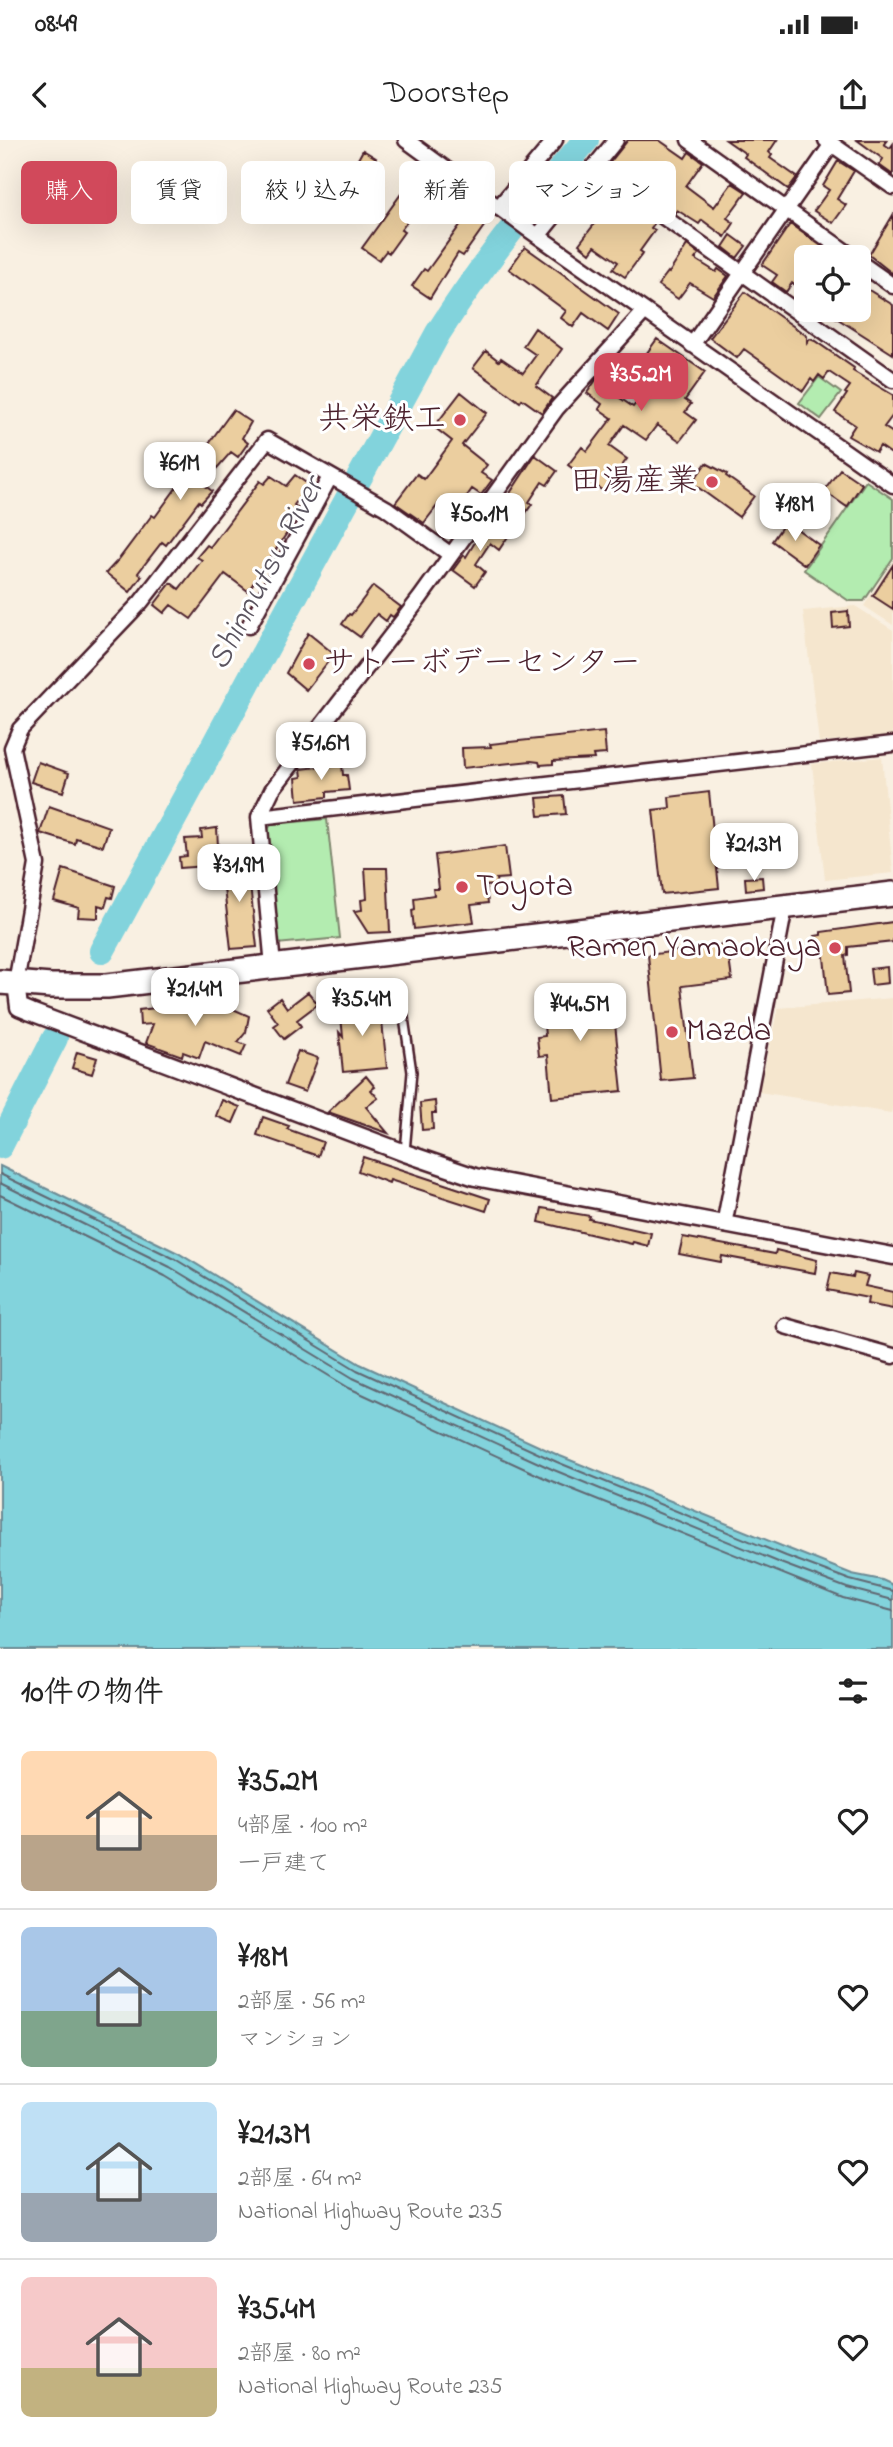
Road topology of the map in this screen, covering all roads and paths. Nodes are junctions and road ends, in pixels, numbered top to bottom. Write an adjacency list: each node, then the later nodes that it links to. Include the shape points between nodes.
1 (406, 140): 9 (street)
2 (555, 140): 9 (street)
3 (616, 140): 6 (street)
4 (689, 140): 8 (street)
5 (829, 142): 7 (street); 8 (street)
6 (598, 161)
7 (893, 187)
8 (788, 211): 13 (street); 15 (street)
9 (504, 212): 12 (street)
10 (541, 224): 12 (street)
11 (674, 224): 15 (street)
12 (533, 233): 17 (street)
13 (836, 245)
14 (871, 270): 16 (street)
15 (743, 273): 18 (street); 19 (street)
16 (893, 286)
17 (645, 311): 18 (street); 22 (street, via 557,408)
18 (692, 345): 21 (street)
19 (893, 380)
20 (335, 480): 22 (street); 23 (street); 29 (street, via 267,440 141,602 20,729 12,748 37,864)
21 (893, 485)
22 (451, 555): 25 (street, via 272,790)
23 (249, 626)
24 (893, 744): 25 (street)
25 (259, 817): 28 (street)
26 (893, 894): 27 (highway)
27 (785, 907): 28 (highway); 32 (street)
28 (273, 966): 29 (highway, via 107,986)
29 (8, 983): 31 (street, via 19,1007)
30 (328, 999): 31 (lane, via 400,991 412,1072)
31 (405, 1153): 32 (street, via 506,1184)
32 (724, 1225): 33 (street)
33 (893, 1256)
34 (785, 1326): 35 (street)
35 (893, 1356)

